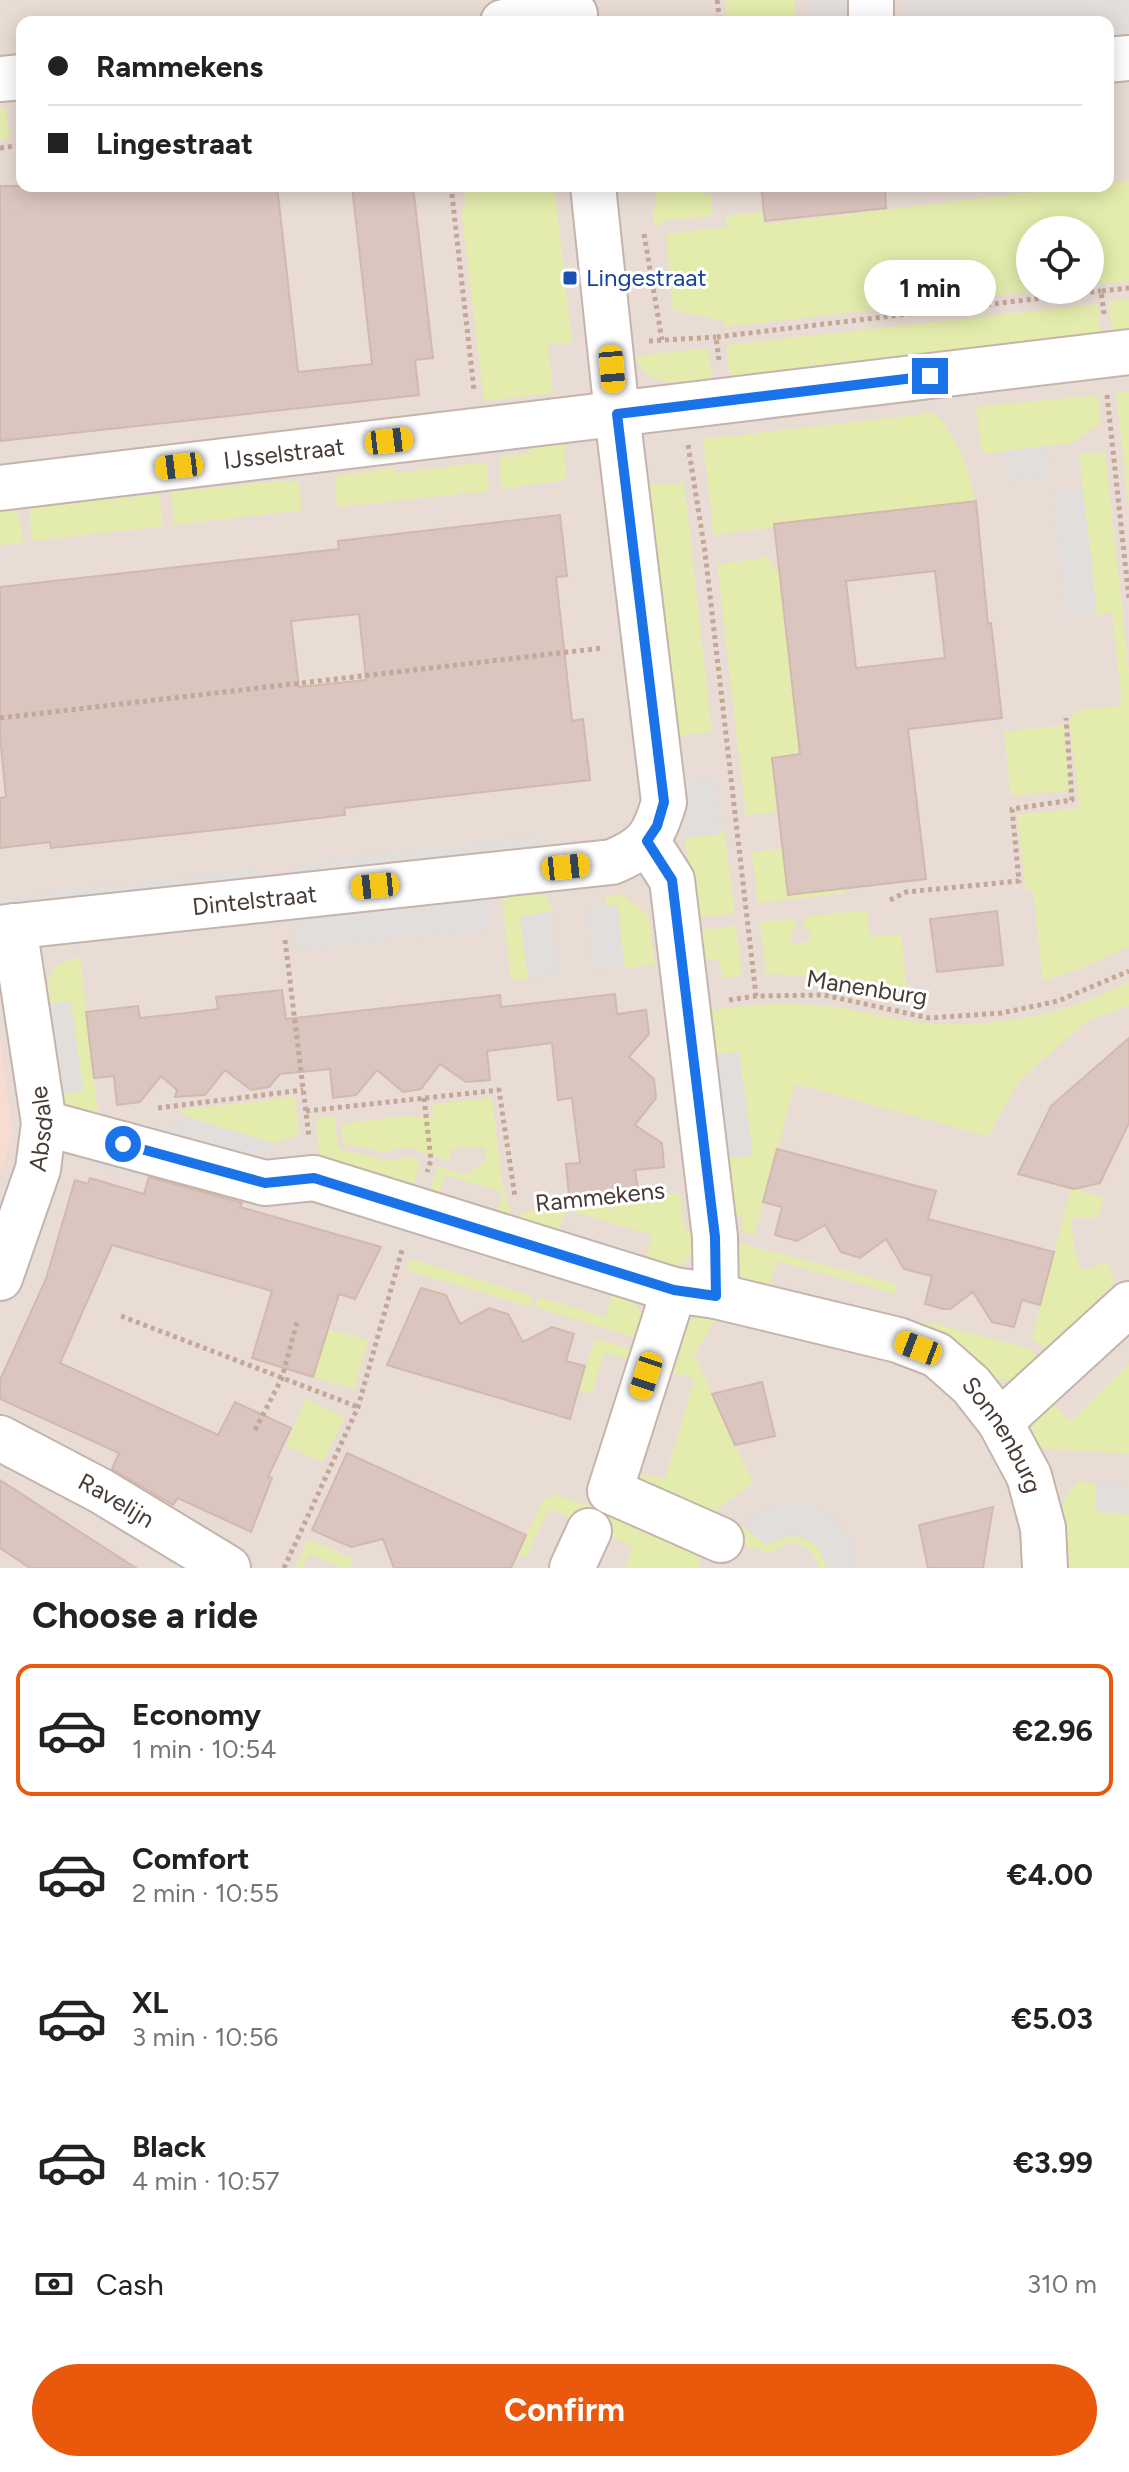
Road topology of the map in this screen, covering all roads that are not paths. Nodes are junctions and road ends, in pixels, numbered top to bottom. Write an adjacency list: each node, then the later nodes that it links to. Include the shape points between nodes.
1 (575, 12): 2 (street)
2 (546, 16)
3 (594, 192): 5 (street)
4 (1116, 353): 5 (street)
5 (617, 414): 6 (street, IJsselstraat); 7 (street, via 664,802)
6 (0, 488)
7 (647, 841): 8 (street, Dintelstraat, via 612,862); 11 (street, via 672,880 715,1237)
8 (7, 927): 9 (street, Absdale)
9 (44, 1123): 10 (street, Absdale, via 38,1169); 11 (street, Rammekens, via 265,1183 314,1178)
10 (0, 1278)
11 (695, 1293): 13 (street, Sonnenburg, via 898,1340 937,1355 971,1385); 15 (street, via 610,1491)
12 (1129, 1304): 13 (street)
13 (1000, 1422): 17 (street, Sonnenburg, via 1029,1476 1043,1528)
14 (0, 1438): 16 (street, Ravelijn)
15 (721, 1540)
16 (228, 1568)
17 (1045, 1568)

